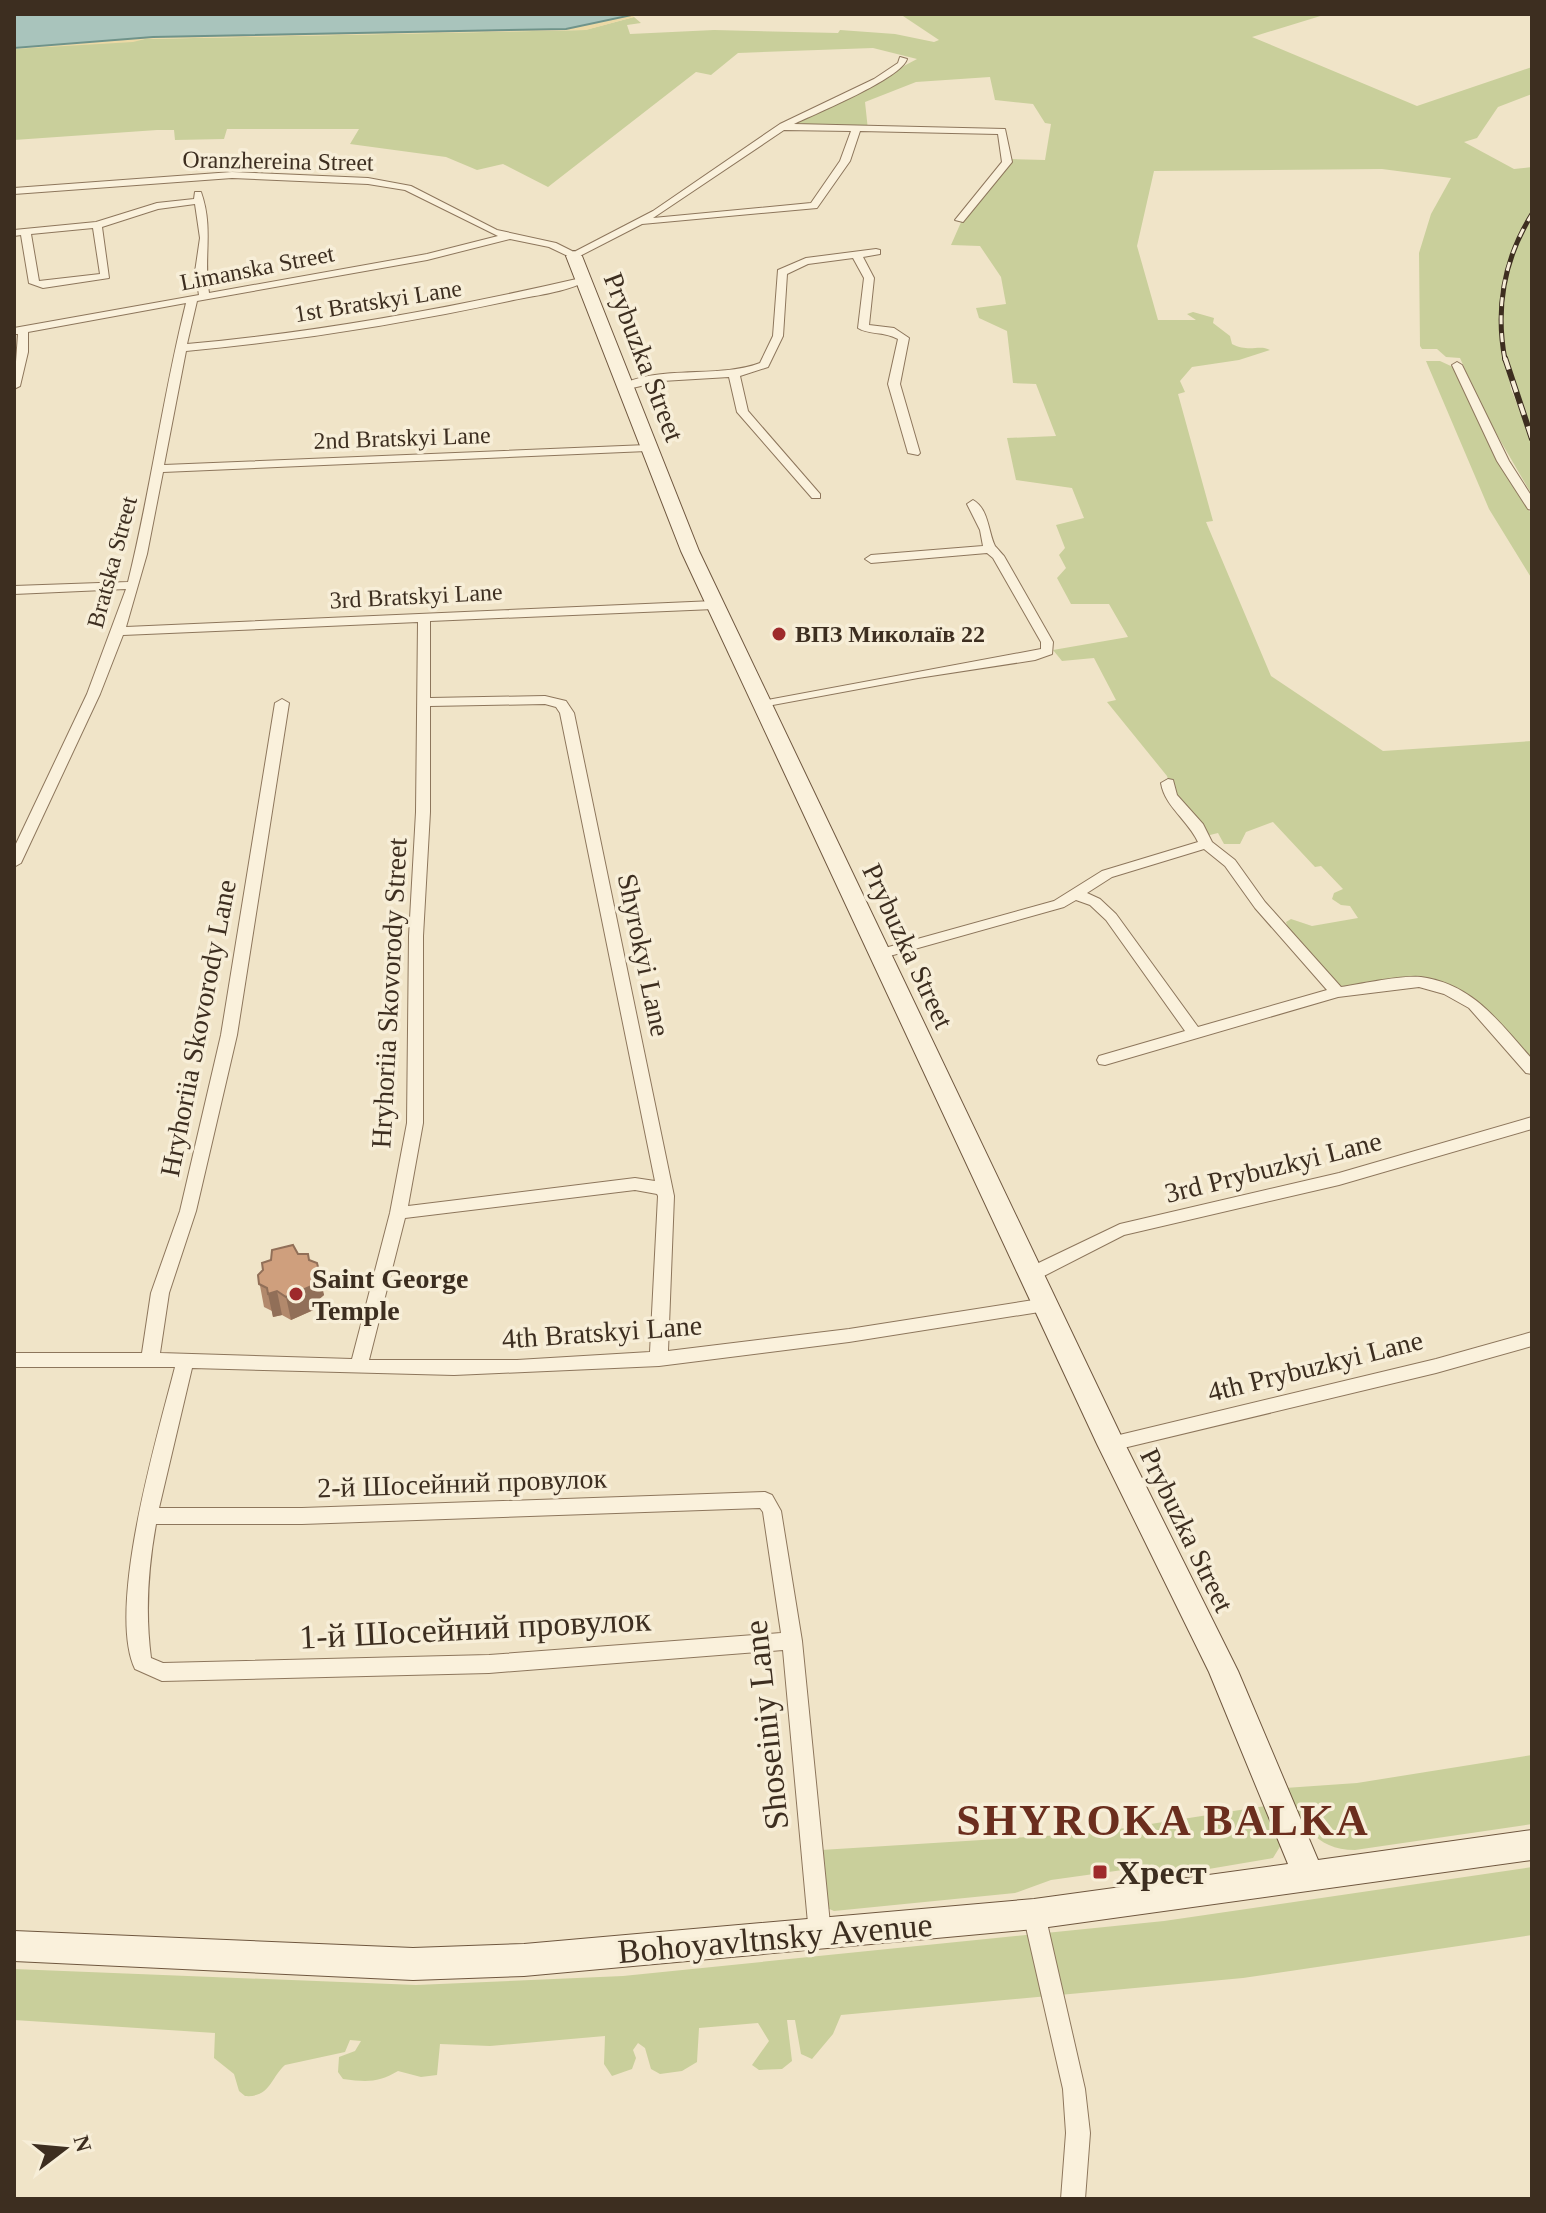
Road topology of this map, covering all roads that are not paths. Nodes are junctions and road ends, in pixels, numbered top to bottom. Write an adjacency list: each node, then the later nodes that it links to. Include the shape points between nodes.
1 (903, 59): 2 (street, Prybuzka Street, via 877,81)
2 (783, 126): 3 (street); 8 (street, Prybuzka Street)
3 (856, 130): 7 (street, via 1002,131 1007,162); 8 (street, via 845,161 813,206)
4 (196, 177): 5 (street, Oranzhereina Street); 6 (street, Bratska Street); 11 (street, Oranzhereina Street, via 386,183 418,193)
5 (14, 191)
6 (199, 201): 9 (street, via 157,206); 16 (street, Bratska Street, via 205,238)
7 (960, 220)
8 (636, 223): 14 (street, Prybuzka Street)
9 (97, 225): 10 (street); 10 (street, via 105,276 43,285 34,283)
10 (20, 232)
11 (506, 237): 14 (street, Oranzhereina Street, via 552,245); 16 (street, Limanska Street, via 427,257)
12 (876, 252): 13 (street)
13 (856, 254): 20 (street, via 806,261 782,272 781,319 769,359 757,369); 24 (street, via 869,278 863,328 890,330 904,338 895,389)
14 (574, 256): 15 (street, Prybuzka Street)
15 (581, 281): 18 (street, 1st Bratskyi Lane, via 441,313); 22 (street, Prybuzka Street)
16 (198, 298): 17 (street, Limanska Street); 18 (street, Bratska Street)
17 (18, 330): 21 (street, via 23,352)
18 (180, 348): 25 (street, Bratska Street)
19 (1457, 365): 28 (street, via 1503,461)
20 (734, 374): 22 (street, via 653,379); 26 (street, via 743,412)
21 (14, 386)
22 (624, 387): 23 (street, Prybuzka Street)
23 (647, 448): 25 (street, 2nd Bratskyi Lane); 33 (street, Prybuzka Street)
24 (914, 453)
25 (158, 469): 31 (street, Bratska Street)
26 (816, 496)
27 (973, 504): 29 (street)
28 (1532, 506)
29 (990, 549): 30 (street); 38 (street, via 1047,642 1043,654)
30 (871, 559)
31 (133, 585): 32 (street); 35 (street, Bratska Street)
32 (14, 590)
33 (714, 605): 34 (street, 3rd Bratskyi Lane); 38 (street, Prybuzka Street)
34 (424, 618): 35 (street, 3rd Bratskyi Lane); 36 (street, Hryhoriia Skovorody Street)
35 (119, 631): 41 (street, Bratska Street)
36 (422, 702): 49 (street, Shyrokyi Lane, via 545,700 564,707); 50 (street, Hryhoriia Skovorody Street, via 415,1123)
37 (282, 703): 56 (street, Hryhoriia Skovorody Lane, via 229,1035 188,1211 160,1293)
38 (762, 705): 43 (street, Prybuzka Street)
39 (1168, 783): 40 (street, via 1170,796)
40 (1206, 844): 42 (street, via 1107,874); 44 (street, via 1233,867)
41 (14, 863)
42 (1078, 895): 43 (street); 45 (street, via 1103,909)
43 (879, 954): 51 (street, Prybuzka Street)
44 (1337, 992): 45 (street); 47 (street, via 1407,981 1440,986 1481,1010)
45 (1194, 1033): 46 (street)
46 (1105, 1060)
47 (1532, 1069)
48 (1532, 1123): 51 (street, 3rd Prybuzkyi Lane, via 1339,1179 1120,1230)
49 (664, 1189): 50 (street, via 635,1184); 54 (street, Shyrokyi Lane)
50 (398, 1213): 58 (street, Hryhoriia Skovorody Street)
51 (1032, 1274): 52 (street, Prybuzka Street)
52 (1046, 1305): 54 (street, 4th Bratskyi Lane); 59 (street, Prybuzka Street)
53 (1532, 1339): 59 (street, 4th Prybuzkyi Lane)
54 (659, 1359): 58 (street, 4th Bratskyi Lane, via 516,1367)
55 (14, 1360): 56 (street, 4th Bratskyi Lane)
56 (150, 1360): 57 (street, 4th Bratskyi Lane)
57 (185, 1362): 58 (street, 4th Bratskyi Lane); 61 (street)
58 (359, 1365)
59 (1111, 1444): 64 (street, Prybuzka Street, via 1223,1671)
60 (772, 1511): 61 (street, 2-й Шосейний провулок, via 765,1500); 62 (street, Shoseiniy Lane)
61 (148, 1516): 62 (street, 1-й Шосейний провулок, via 136,1639 142,1663 162,1672 489,1664)
62 (792, 1641): 66 (street, Shoseiniy Lane)
63 (1532, 1845): 64 (street, Bohoyavltnsky Avenue)
64 (1310, 1878): 65 (street, Bohoyavltnsky Avenue)
65 (1034, 1914): 66 (street, Bohoyavltnsky Avenue); 68 (street, via 1074,2089 1078,2133)
66 (820, 1934): 67 (street, Bohoyavltnsky Avenue, via 524,1960 413,1964)
67 (14, 1946)
68 (1073, 2199)

